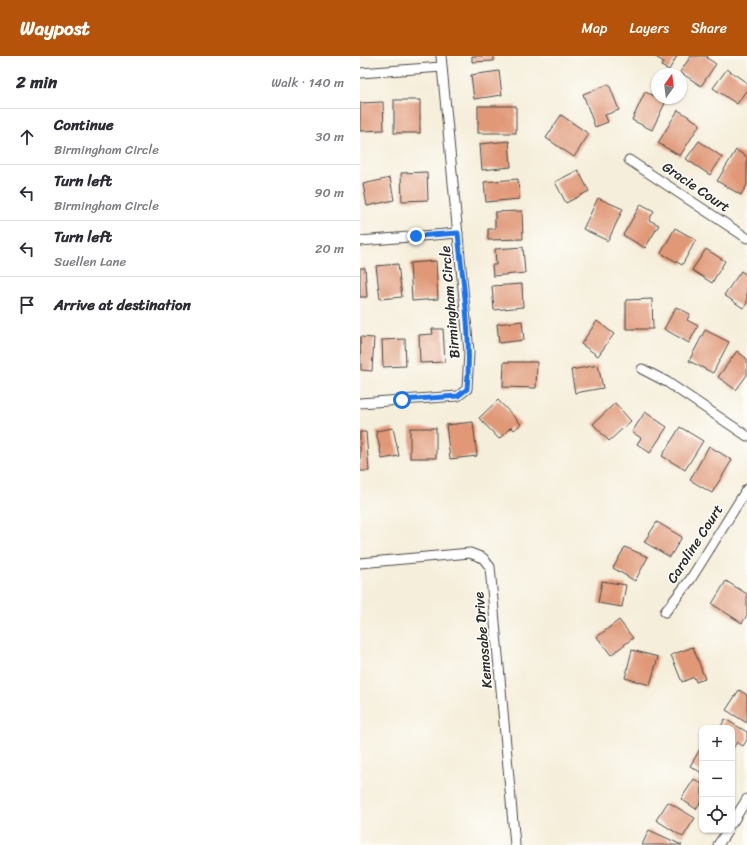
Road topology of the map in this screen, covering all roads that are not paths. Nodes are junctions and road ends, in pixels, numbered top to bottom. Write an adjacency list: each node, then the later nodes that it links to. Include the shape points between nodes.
1 (441, 56): 2 (street, Birmingham Circle)
2 (442, 66): 3 (street); 5 (street, Birmingham Circle)
3 (360, 73)
4 (629, 160): 6 (street, Gracie Court)
5 (458, 233): 7 (street); 9 (street, Birmingham Circle, via 469,352 467,389 458,396)
6 (747, 238)
7 (360, 241)
8 (642, 369): 10 (street, via 667,382)
9 (360, 403)
10 (747, 436)
11 (747, 489): 13 (street, Caroline Court, via 690,580)
12 (360, 563): 17 (street, Kemosabe Drive, via 470,553 483,558 490,567)
13 (665, 612)
14 (747, 799): 15 (street)
15 (735, 818)
16 (726, 833): 18 (street)
17 (515, 845)
18 (718, 845)

